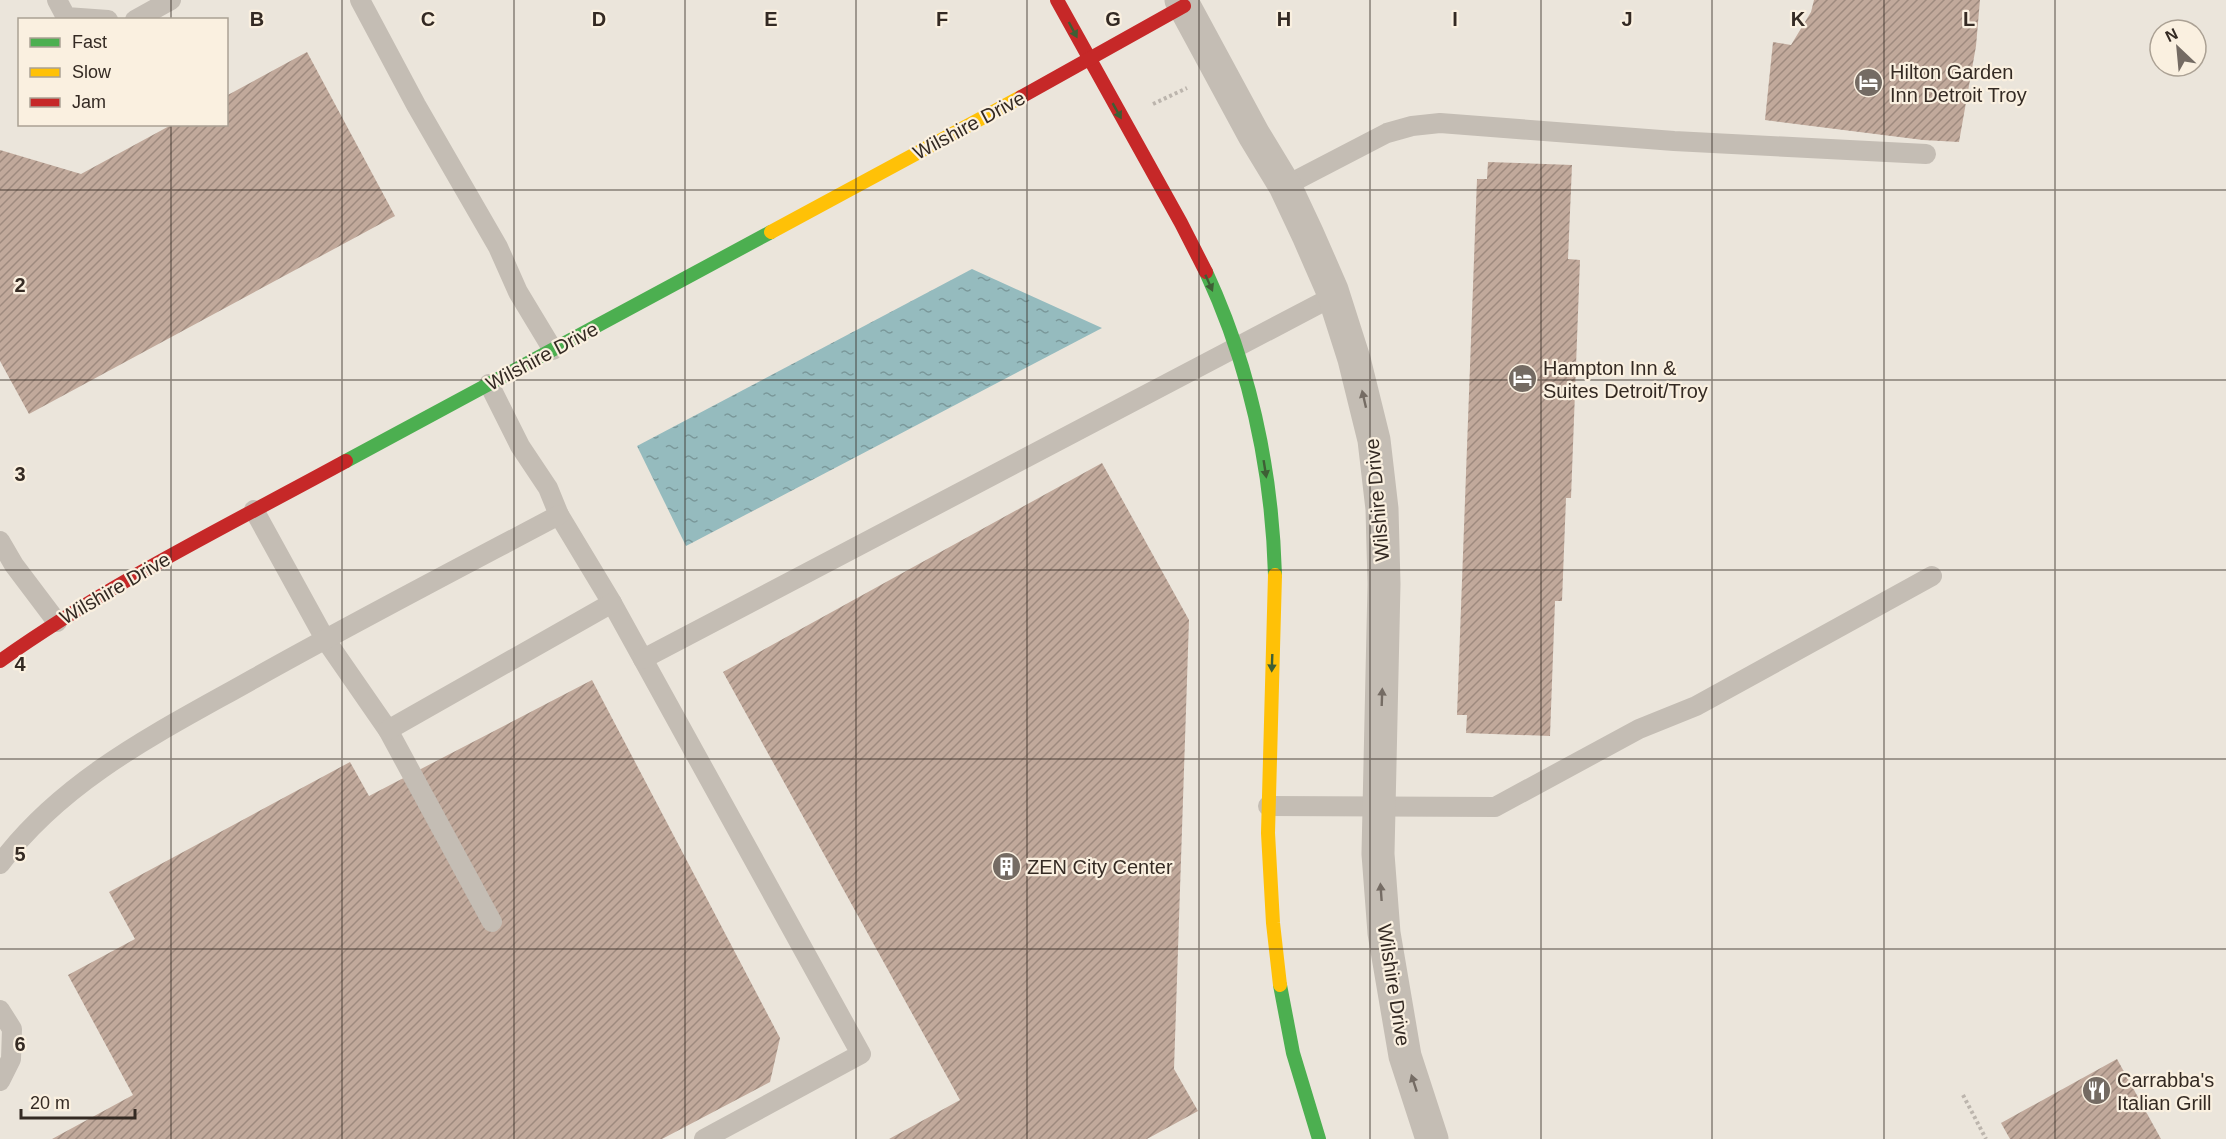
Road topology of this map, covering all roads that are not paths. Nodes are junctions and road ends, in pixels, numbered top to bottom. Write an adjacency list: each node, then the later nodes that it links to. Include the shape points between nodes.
1 (57, 0): 6 (lane, via 66,17)
2 (171, 0): 7 (lane)
3 (360, 0): 12 (lane)
4 (1057, 0): 8 (street, one-way to 8)
5 (1187, 2): 8 (street, Wilshire Drive); 10 (street, Wilshire Drive, via 1254,135)
6 (80, 18)
7 (139, 18)
8 (1089, 60): 12 (street, Wilshire Drive); 13 (street, one-way to 13, via 1167,196 1209,280)
9 (1926, 154): 10 (lane, via 1674,141 1440,123 1387,133)
10 (1285, 186): 11 (street, Wilshire Drive)
11 (1334, 296): 13 (lane); 26 (street, Wilshire Drive, one-way to 11, via 1384,584 1382,509 1374,440)
12 (553, 350): 14 (street, Wilshire Drive)
13 (1235, 350): 22 (lane); 25 (street, one-way to 25, via 1251,398 1272,521)
14 (489, 384): 15 (street, Wilshire Drive); 16 (lane, via 520,446 548,488)
15 (254, 510): 20 (street, Wilshire Drive); 21 (lane)
16 (559, 515): 19 (lane); 21 (lane)
17 (0, 541): 20 (lane)
18 (1932, 576): 26 (lane, via 1696,706 1639,729 1495,807)
19 (612, 603): 22 (lane); 24 (lane)
20 (57, 622): 23 (street, Wilshire Drive)
21 (325, 639): 24 (lane); 27 (lane, via 130,748 63,797)
22 (643, 659): 31 (lane, via 861,1054)
23 (0, 661)
24 (388, 730): 28 (lane)
25 (1268, 806): 26 (lane); 32 (street, via 1277,968 1291,1043)
26 (1378, 806): 33 (street, Wilshire Drive, one-way to 26, via 1405,1056 1384,933)
27 (0, 864)
28 (492, 922)
29 (0, 1010): 30 (lane, via 12,1029 11,1059)
30 (0, 1081)
31 (704, 1139)
32 (1319, 1139)
33 (1432, 1139)

